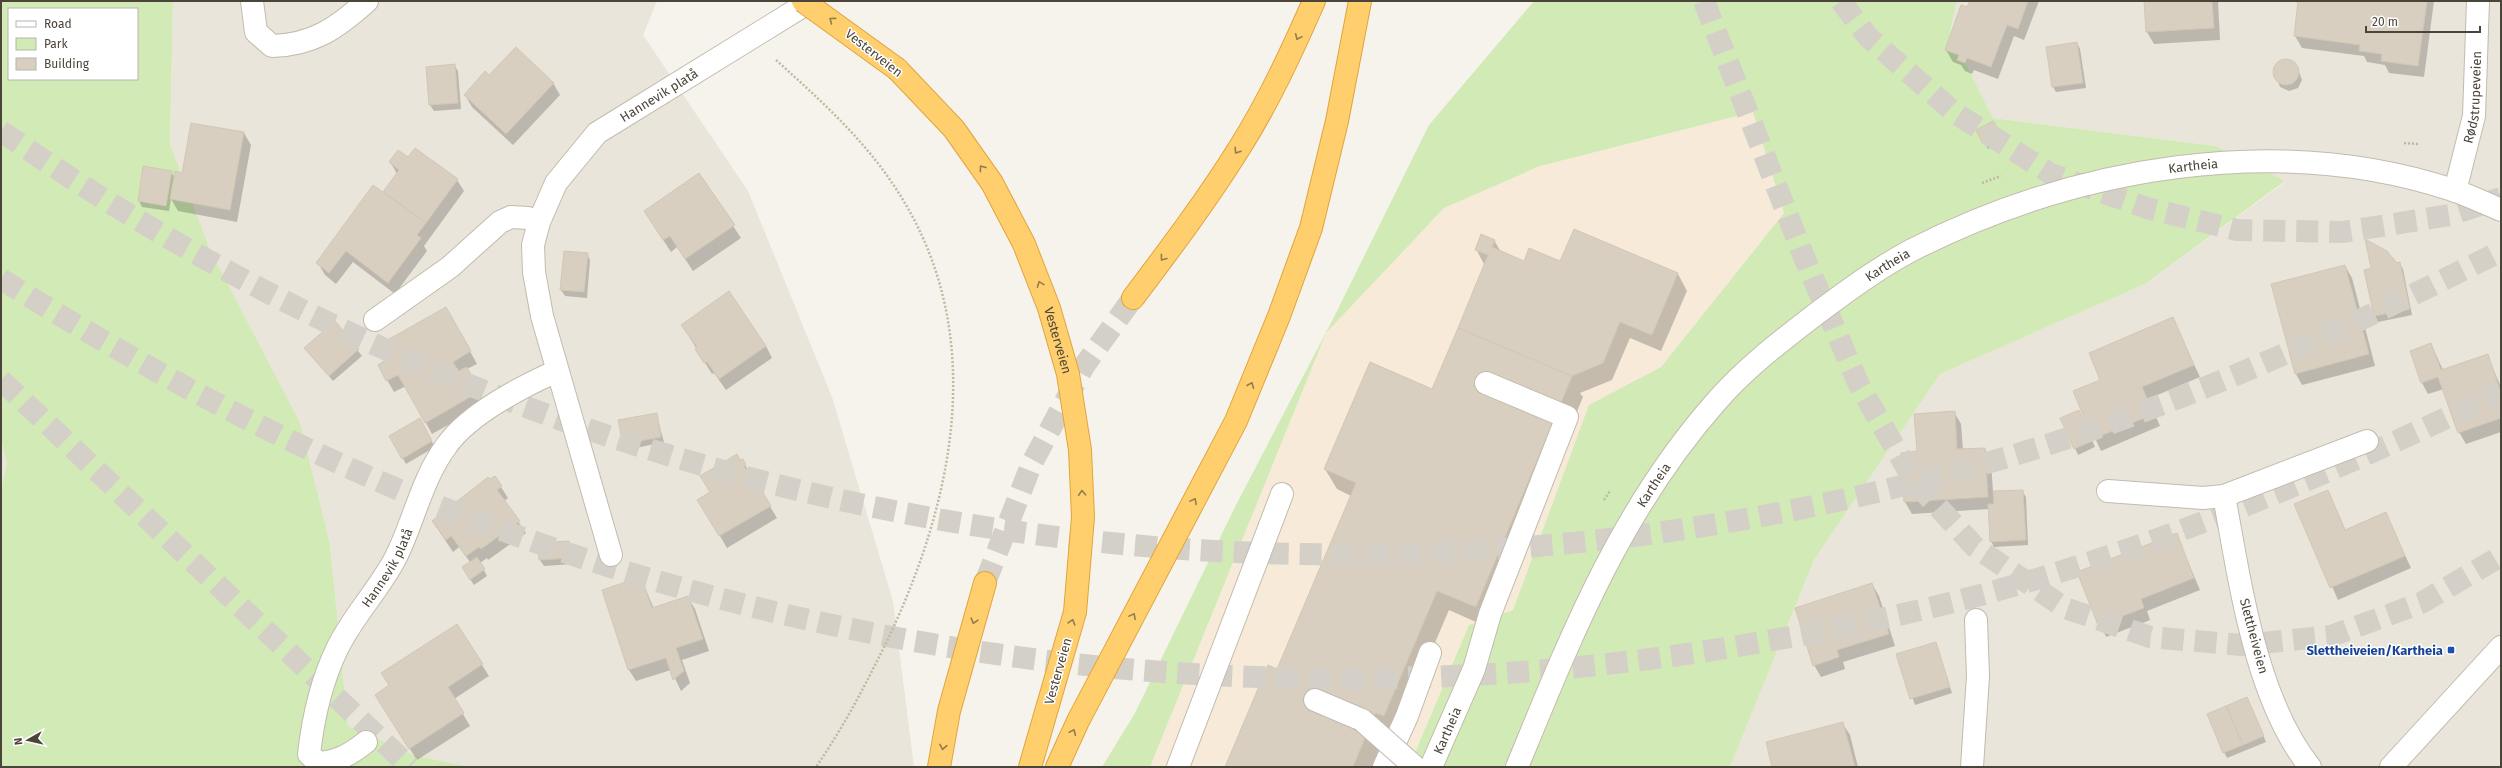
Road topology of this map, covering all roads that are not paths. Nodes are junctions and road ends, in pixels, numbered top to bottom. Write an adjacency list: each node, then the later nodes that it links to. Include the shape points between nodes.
1 (252, 1): 2 (street, via 256,32 272,46 293,45 321,36 346,20)
2 (367, 1)
3 (803, 1): 27 (highway, Vesterveien, one-way to 3, bridge, via 1074,612 1083,518 1080,450 1068,374 1049,308 1024,244 992,183 954,129 897,69)
4 (812, 1): 10 (street, Hannevik platå, via 597,133 556,183)
5 (1314, 1): 11 (highway, one-way to 11, via 1281,74 1240,147 1189,223)
6 (1360, 1): 28 (highway, one-way to 6, via 1078,720 1236,421 1279,316 1311,228 1337,121)
7 (2478, 1): 8 (street, Rødstrupeveien, via 2474,116)
8 (2455, 191): 9 (street, Kartheia); 33 (street, Kartheia, via 2365,170 2318,164 2264,162 2172,169 2080,186 2017,205 1911,251 1857,284 1761,358 1716,401 1646,494 1614,547 1586,606)
9 (2501, 210)
10 (539, 222): 12 (street, via 528,218 511,218 500,222 450,267); 13 (street, Hannevik platå, via 533,244 534,272 542,316)
11 (1133, 298)
12 (375, 320)
13 (557, 371): 19 (street, Hannevik platå); 25 (street, Hannevik platå, via 508,396 475,418 447,444 421,492 396,558 337,649 312,721 309,754 318,763 328,762 354,752)
14 (1486, 383): 32 (street, Kartheia, via 1567,417 1490,614 1474,669)
15 (2367, 441): 18 (street)
16 (2108, 491): 18 (street, via 2203,498)
17 (1282, 494): 29 (street)
18 (2224, 496): 35 (street, Slettheiveien, via 2247,615 2261,665 2280,714)
19 (611, 555)
20 (985, 583): 26 (highway, one-way to 26, via 949,711)
21 (1976, 620): 34 (street, via 1978,676)
22 (2501, 647): 36 (street)
23 (1430, 653): 30 (street, via 1407,716)
24 (1315, 700): 31 (street, bridge, via 1362,720)
25 (366, 742)
26 (939, 767)
27 (1030, 767)
28 (1057, 767)
29 (1178, 767)
30 (1384, 767)
31 (1415, 767)
32 (1431, 767)
33 (1517, 767)
34 (1972, 767)
35 (2310, 767)
36 (2391, 767)

